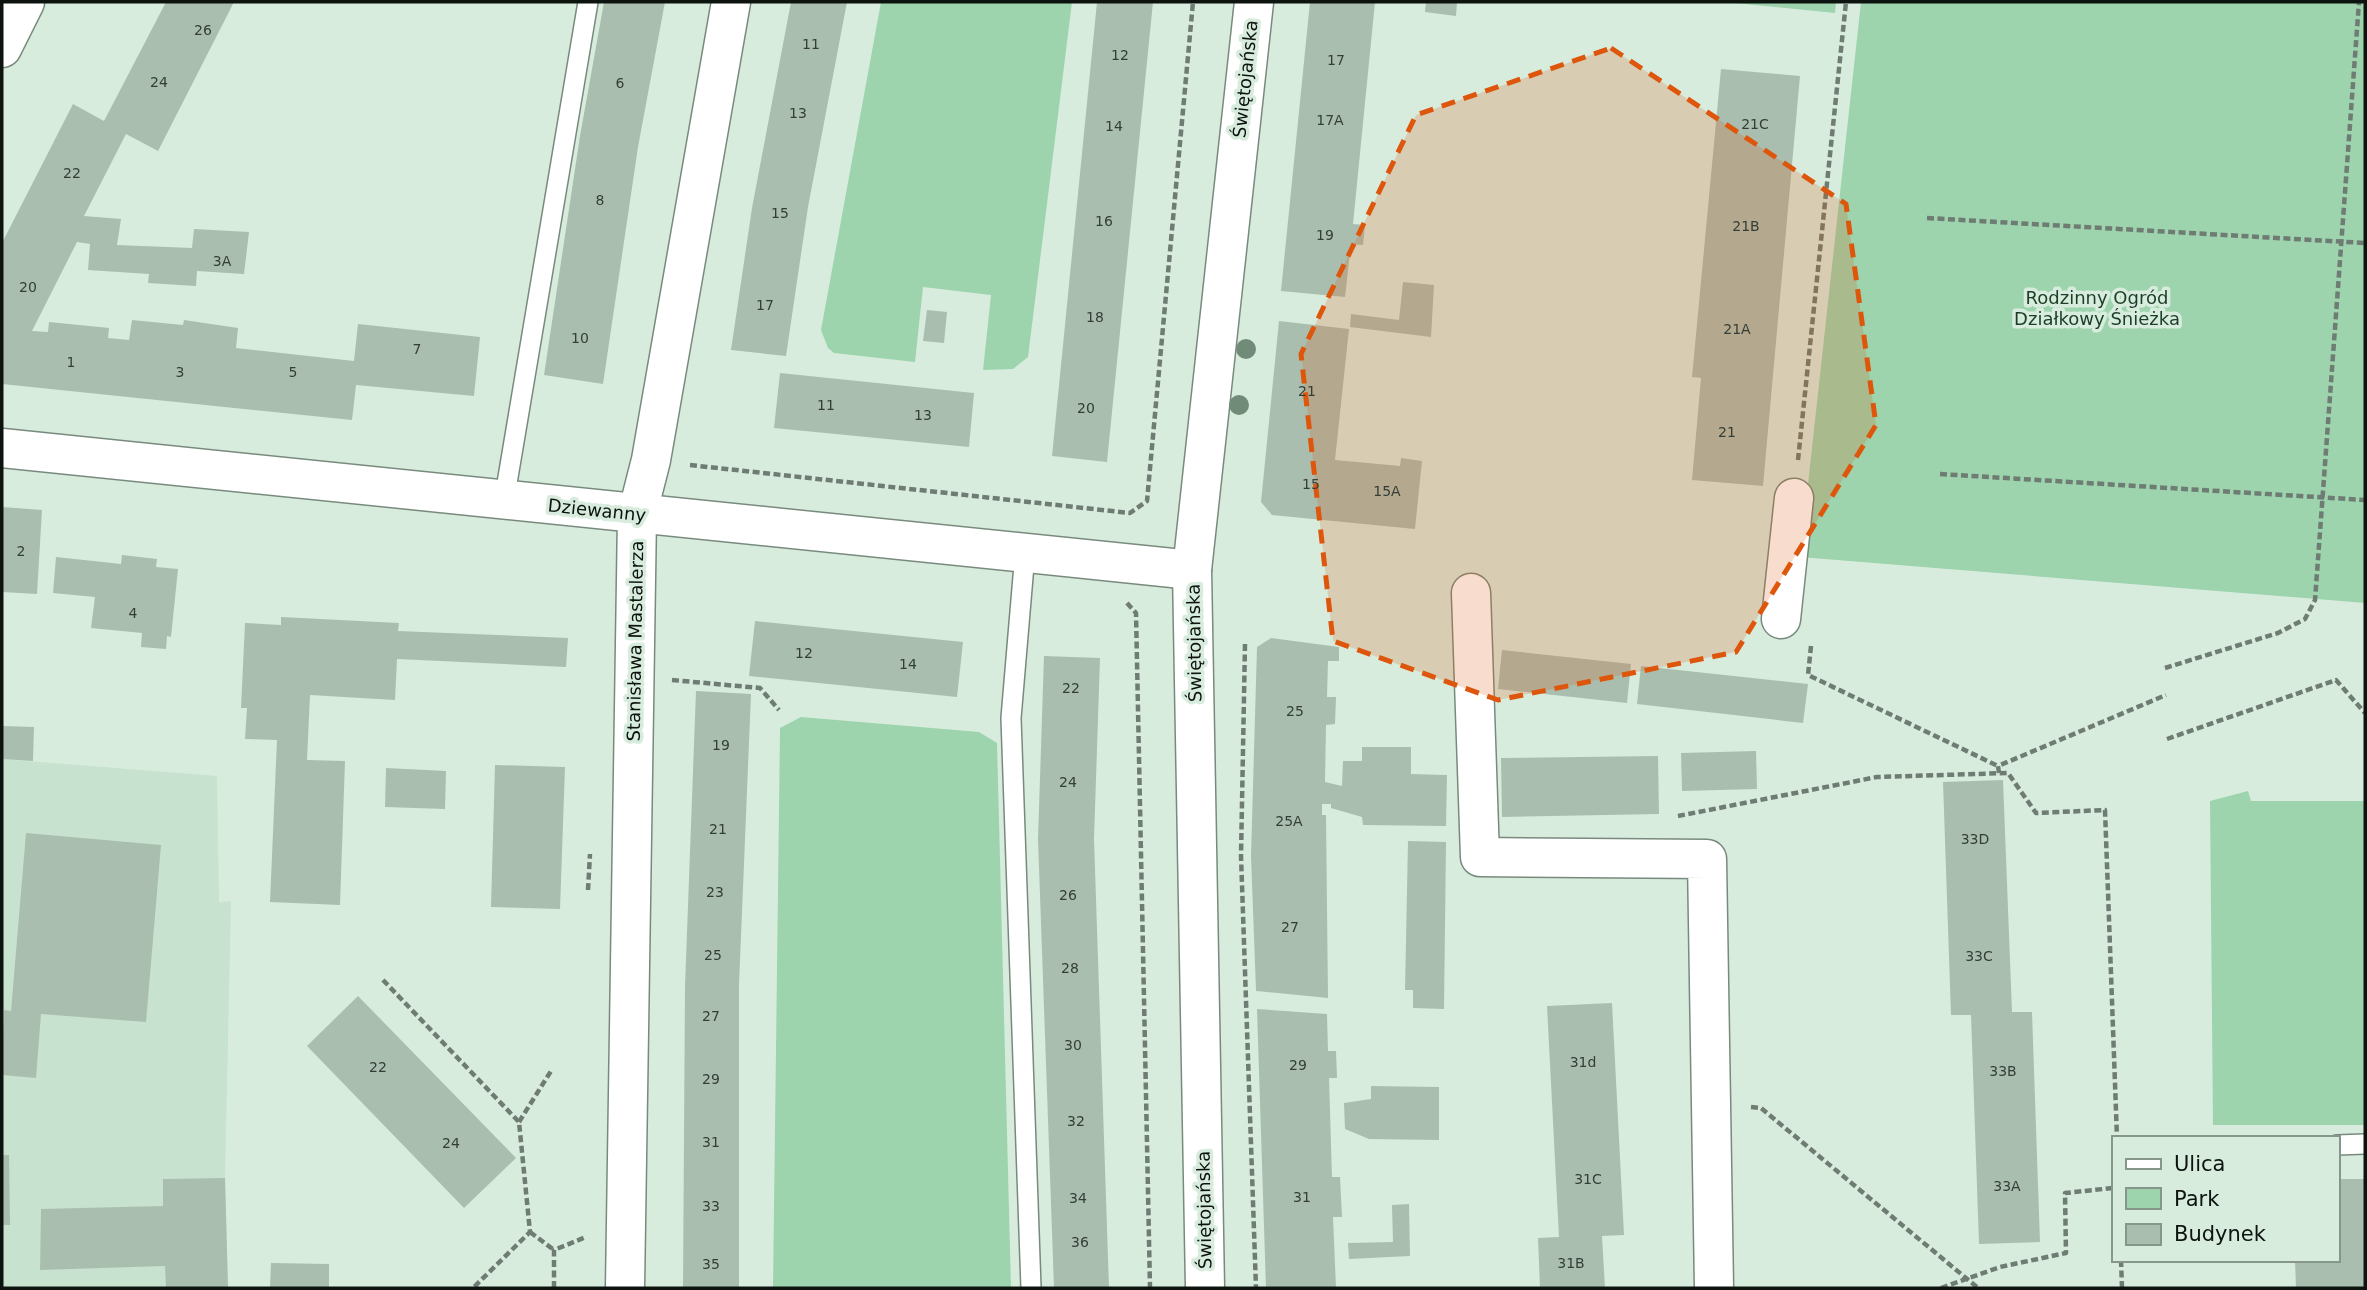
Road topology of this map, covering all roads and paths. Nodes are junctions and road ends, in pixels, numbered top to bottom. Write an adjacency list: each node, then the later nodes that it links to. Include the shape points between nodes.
1 (25, 2): 8 (street)
2 (587, 2): 18 (lane)
3 (731, 2): 19 (street, Stanisława Mastalerza, via 651,460)
4 (1193, 2): 13 (path, via 1147,501 1129,513)
5 (1254, 2): 21 (street, Świętojańska)
6 (1846, 2): 15 (path)
7 (2359, 2): 10 (path)
8 (2, 48)
9 (1927, 218): 10 (path)
10 (2342, 242): 11 (path); 16 (path)
11 (2365, 243)
12 (2, 448): 18 (street, Dziewanny)
13 (681, 464)
14 (1940, 474): 16 (path)
15 (1794, 498): 24 (street)
16 (2323, 498): 17 (path); 26 (path, via 2315,600 2305,618 2277,633)
17 (2365, 500)
18 (504, 501): 19 (street, Dziewanny)
19 (637, 515): 20 (street, Dziewanny); 52 (street, Stanisława Mastalerza)
20 (1025, 553): 21 (street, Dziewanny); 53 (lane, via 1010,718)
21 (1192, 570): 55 (street, Świętojańska)
22 (1471, 593): 39 (street, via 1480,857 1707,859)
23 (1125, 602): 54 (path, via 1136,613)
24 (1796, 627): 32 (path, via 1808,676)
25 (1245, 645): 56 (path, via 1241,856)
26 (2165, 668)
27 (670, 680): 29 (path, via 760,688)
28 (2166, 695): 32 (path)
29 (779, 710)
30 (2365, 713): 31 (path, via 2336,680)
31 (2167, 740)
32 (1998, 766): 33 (path)
33 (1998, 773): 34 (path, via 1877,777); 41 (path, via 2008,773 2036,813 2105,810)
34 (1675, 817)
35 (592, 849): 36 (path, via 587,859)
36 (588, 899)
37 (383, 980): 40 (path)
38 (551, 1071): 40 (path)
39 (1711, 1106): 49 (path, via 1761,1108); 57 (street)
40 (519, 1122): 45 (path)
41 (2117, 1136)
42 (2365, 1144): 43 (lane)
43 (2339, 1145)
44 (2112, 1188): 49 (path, via 2065,1193 2066,1253)
45 (530, 1231): 47 (path); 50 (path)
46 (589, 1236): 47 (path)
47 (554, 1250): 51 (path)
48 (2121, 1262): 60 (path)
49 (1965, 1278): 58 (path); 59 (path)
50 (473, 1288)
51 (554, 1288)
52 (625, 1288)
53 (1031, 1288)
54 (1150, 1288)
55 (1205, 1288)
56 (1255, 1288)
57 (1714, 1288)
58 (1941, 1288)
59 (1978, 1288)
60 (2122, 1288)

